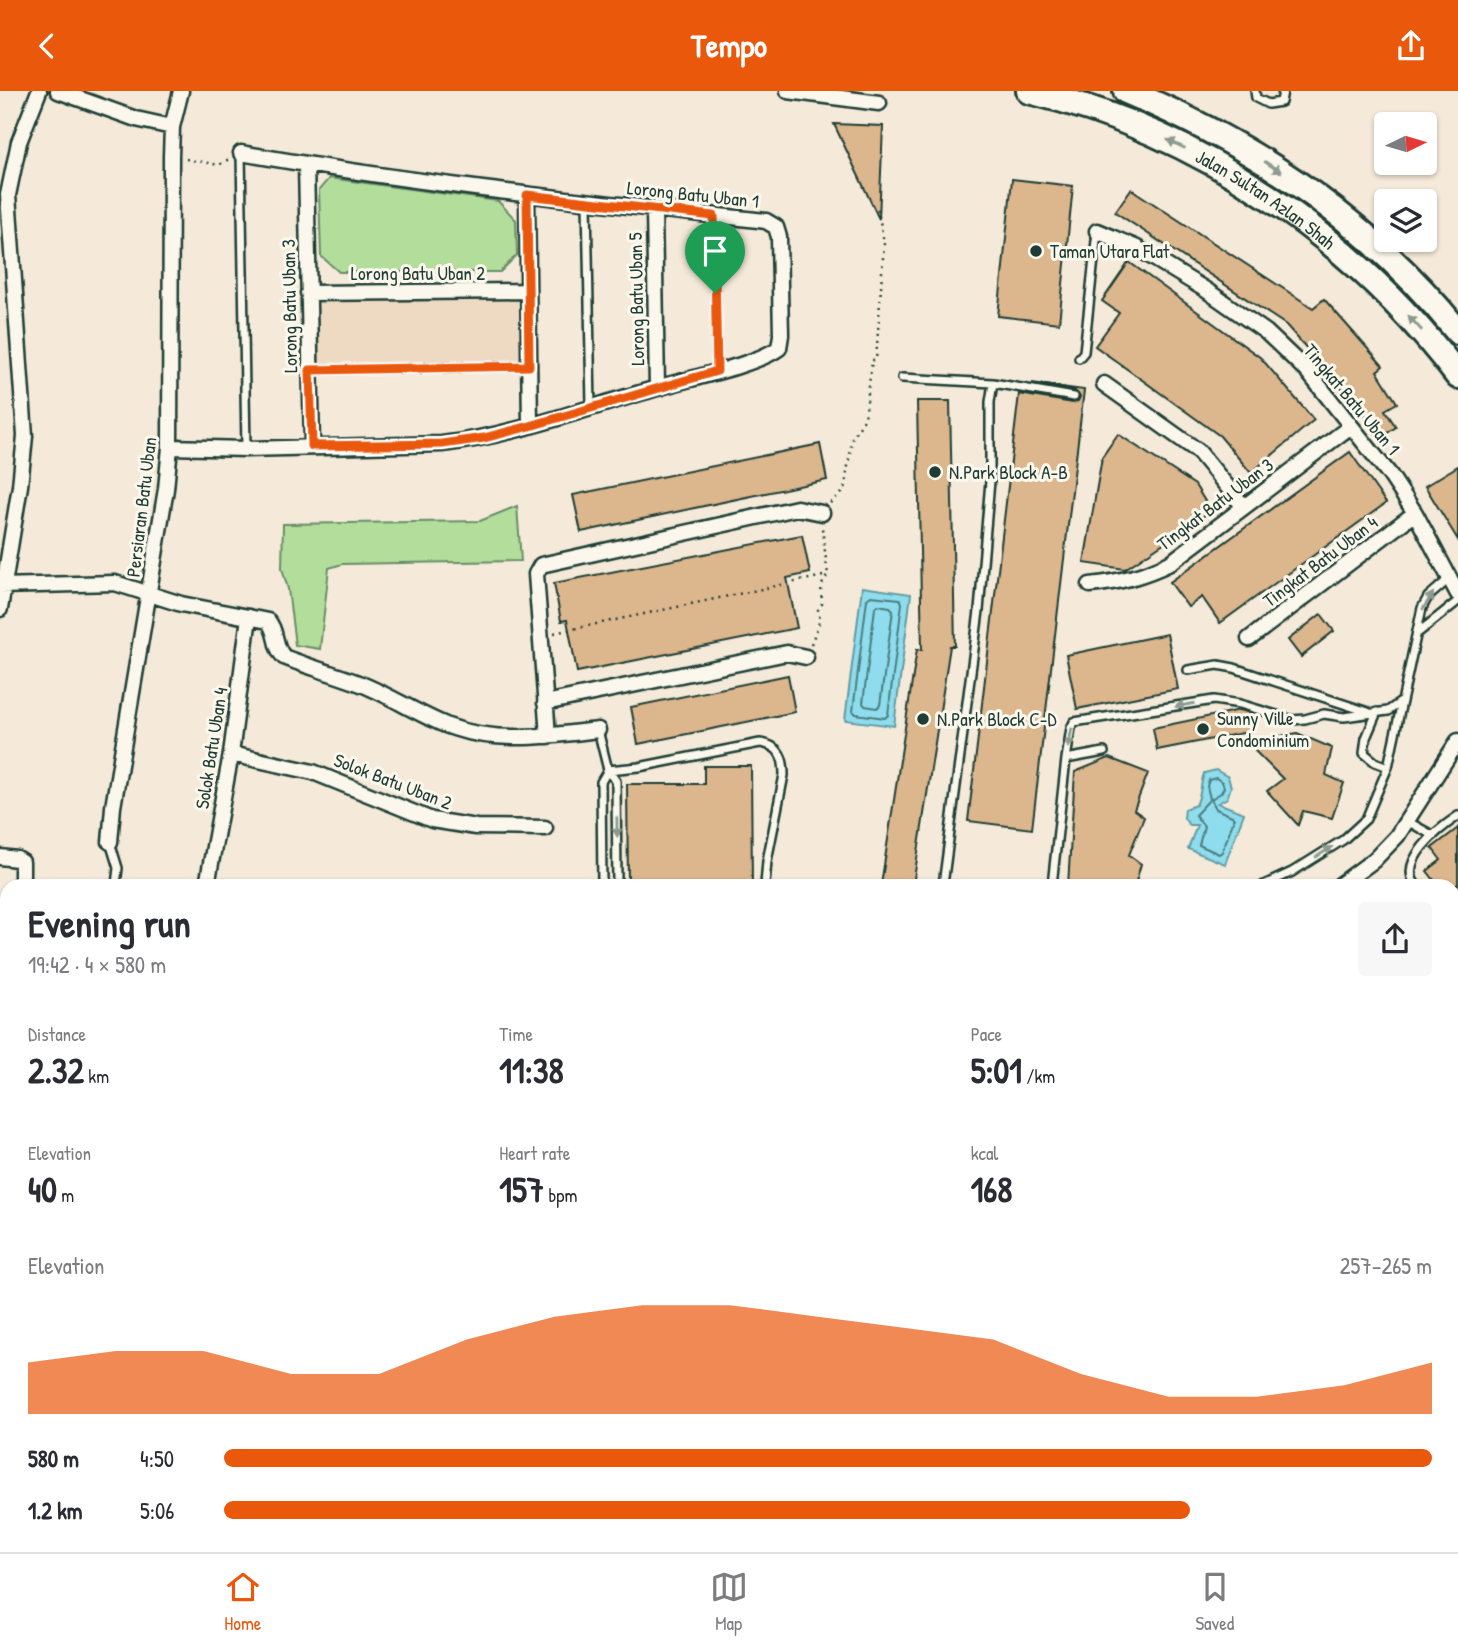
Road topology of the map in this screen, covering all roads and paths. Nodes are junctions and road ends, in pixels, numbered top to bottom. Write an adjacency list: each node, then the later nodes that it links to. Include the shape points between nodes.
1 (39, 91): 45 (street, via 19,142 8,195 25,436)
2 (58, 91): 10 (street)
3 (181, 91): 10 (street, Persiaran Batu Uban)
4 (788, 91): 9 (street)
5 (1029, 91): 27 (highway, Jalan Sultan Azlan Shah, one-way to 5, via 1377,284 1275,201 1141,128)
6 (1126, 91): 22 (highway, Jalan Sultan Azlan Shah, one-way to 22, via 1230,140 1298,183 1356,226)
7 (1255, 91): 8 (lane, via 1256,98 1268,104 1281,102)
8 (1283, 91)
9 (879, 103)
10 (172, 127): 12 (street, Persiaran Batu Uban)
11 (242, 153): 12 (path, via 219,165); 13 (street, Lorong Batu Uban 1); 38 (lane)
12 (171, 156): 37 (street, Persiaran Batu Uban)
13 (306, 164): 14 (street, Lorong Batu Uban 1); 21 (street, Lorong Batu Uban 3)
14 (527, 195): 15 (street, Lorong Batu Uban 1); 20 (street)
15 (587, 202): 17 (street, Lorong Batu Uban 1); 33 (lane)
16 (877, 205): 40 (path, via 884,243 876,360 872,360 864,421 852,439 845,486)
17 (654, 210): 18 (street, Lorong Batu Uban 1); 31 (street, Lorong Batu Uban 5)
18 (714, 216): 26 (lane); 26 (street, Lorong Batu Uban 1, via 766,221 776,227 780,261 779,348)
19 (1097, 230): 23 (lane, via 1084,352); 35 (street, Tingkat Batu Uban 1, via 1137,248 1266,332 1308,372)
20 (528, 291): 21 (street, Lorong Batu Uban 2); 24 (street)
21 (308, 293): 25 (street, Lorong Batu Uban 3)
22 (1458, 332)
23 (1079, 358)
24 (529, 366): 25 (lane); 34 (street)
25 (310, 370): 36 (street, Lorong Batu Uban 3)
26 (717, 371): 31 (street, Lorong Batu Uban 1)
27 (1458, 376)
28 (902, 378): 29 (lane)
29 (993, 383): 32 (lane); 79 (lane, via 979,611)
30 (1104, 384): 39 (street, via 1198,451)
31 (657, 388): 33 (street, Lorong Batu Uban 1)
32 (1074, 397)
33 (591, 407): 34 (street, Lorong Batu Uban 1)
34 (530, 426): 36 (street, Lorong Batu Uban 1, via 442,444)
35 (1351, 426): 39 (street, Tingkat Batu Uban 3); 41 (street, Tingkat Batu Uban 1)
36 (312, 446): 38 (street, Lorong Batu Uban 1)
37 (170, 447): 38 (street, Lorong Batu Uban 1); 46 (street, Persiaran Batu Uban)
38 (246, 449)
39 (1244, 507): 44 (street, Tingkat Batu Uban 3, via 1170,563 1144,576)
40 (822, 513): 42 (path); 52 (street, via 797,508 545,563 536,574)
41 (1415, 513): 43 (street, Tingkat Batu Uban 1); 53 (street, Tingkat Batu Uban 4)
42 (828, 575): 52 (path); 54 (path, via 821,586 820,620)
43 (1451, 578): 47 (street, Tingkat Batu Uban 1); 51 (lane, one-way to 43, via 1428,597)
44 (1090, 585)
45 (2, 586): 46 (street, via 116,583); 49 (street)
46 (149, 594): 50 (street); 71 (street, Persiaran Batu Uban)
47 (1458, 594)
48 (1458, 601): 51 (lane)
49 (0, 609)
50 (249, 617): 60 (street, via 268,621 284,657 367,686 450,726 506,737); 63 (street, Solok Batu Uban 4)
51 (1418, 632): 56 (lane)
52 (540, 635): 57 (street)
53 (1249, 639)
54 (806, 657): 57 (street, via 787,653)
55 (1188, 670): 58 (lane, via 1234,668)
56 (1401, 702): 58 (lane); 65 (lane)
57 (545, 703): 60 (street)
58 (1375, 713): 64 (lane, one-way to 64, via 1293,720 1214,699 1074,722); 65 (lane, via 1364,753)
59 (598, 730): 60 (street); 66 (lane)
60 (548, 736)
61 (1457, 746): 68 (street)
62 (1104, 752): 64 (lane)
63 (231, 754): 69 (street, Solok Batu Uban 2, via 313,772 432,820 476,827); 75 (street, Solok Batu Uban 4)
64 (1066, 759): 80 (lane)
65 (1388, 767): 81 (lane, one-way to 65, via 1343,840 1366,819)
66 (608, 770): 76 (lane, via 601,782); 77 (lane, one-way to 77, via 616,781); 78 (lane, via 770,744 784,761 784,775)
67 (1458, 815): 70 (lane)
68 (1407, 821): 70 (lane); 82 (street, via 1386,850)
69 (545, 828)
70 (1432, 835): 83 (lane, via 1412,867)
71 (110, 842): 74 (lane)
72 (0, 857): 73 (street, via 22,862)
73 (22, 879)
74 (117, 879)
75 (208, 879)
76 (602, 879)
77 (617, 879)
78 (765, 879)
79 (944, 879)
80 (1053, 879)
81 (1277, 879)
82 (1348, 879)
83 (1412, 879)

